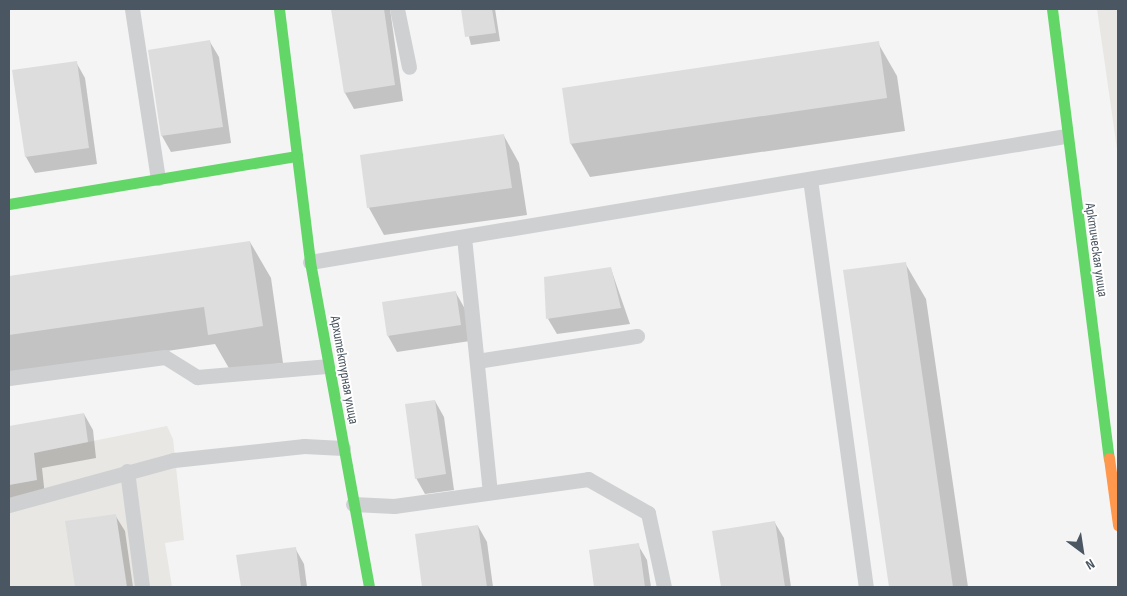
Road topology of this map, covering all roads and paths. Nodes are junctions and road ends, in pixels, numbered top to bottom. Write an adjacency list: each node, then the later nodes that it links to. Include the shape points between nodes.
1 (132, 9): 8 (lane)
2 (279, 9): 7 (street, Архитектурная улица)
3 (398, 9): 5 (lane)
4 (1052, 9): 6 (street, Арктическая улица)
5 (409, 67)
6 (1065, 136): 9 (lane); 22 (street, Арктическая улица)
7 (297, 156): 8 (street); 12 (street, Архитектурная улица)
8 (158, 178): 10 (street)
9 (810, 180): 11 (lane); 26 (lane)
10 (9, 204)
11 (464, 237): 12 (lane); 14 (lane)
12 (310, 262): 15 (street, Архитектурная улица)
13 (636, 336): 14 (lane)
14 (477, 361): 19 (lane)
15 (327, 366): 16 (lane, via 198,377 165,357); 17 (street, Архитектурная улица)
16 (9, 378)
17 (343, 448): 18 (lane, via 304,446 174,460); 20 (street, Архитектурная улица)
18 (127, 471): 21 (lane); 23 (lane)
19 (490, 492): 20 (lane, via 394,506); 25 (lane, via 588,479 619,493 648,513)
20 (353, 504): 24 (street, Архитектурная улица)
21 (9, 505)
22 (1118, 525)
23 (142, 587)
24 (369, 587)
25 (664, 587)
26 (866, 587)

